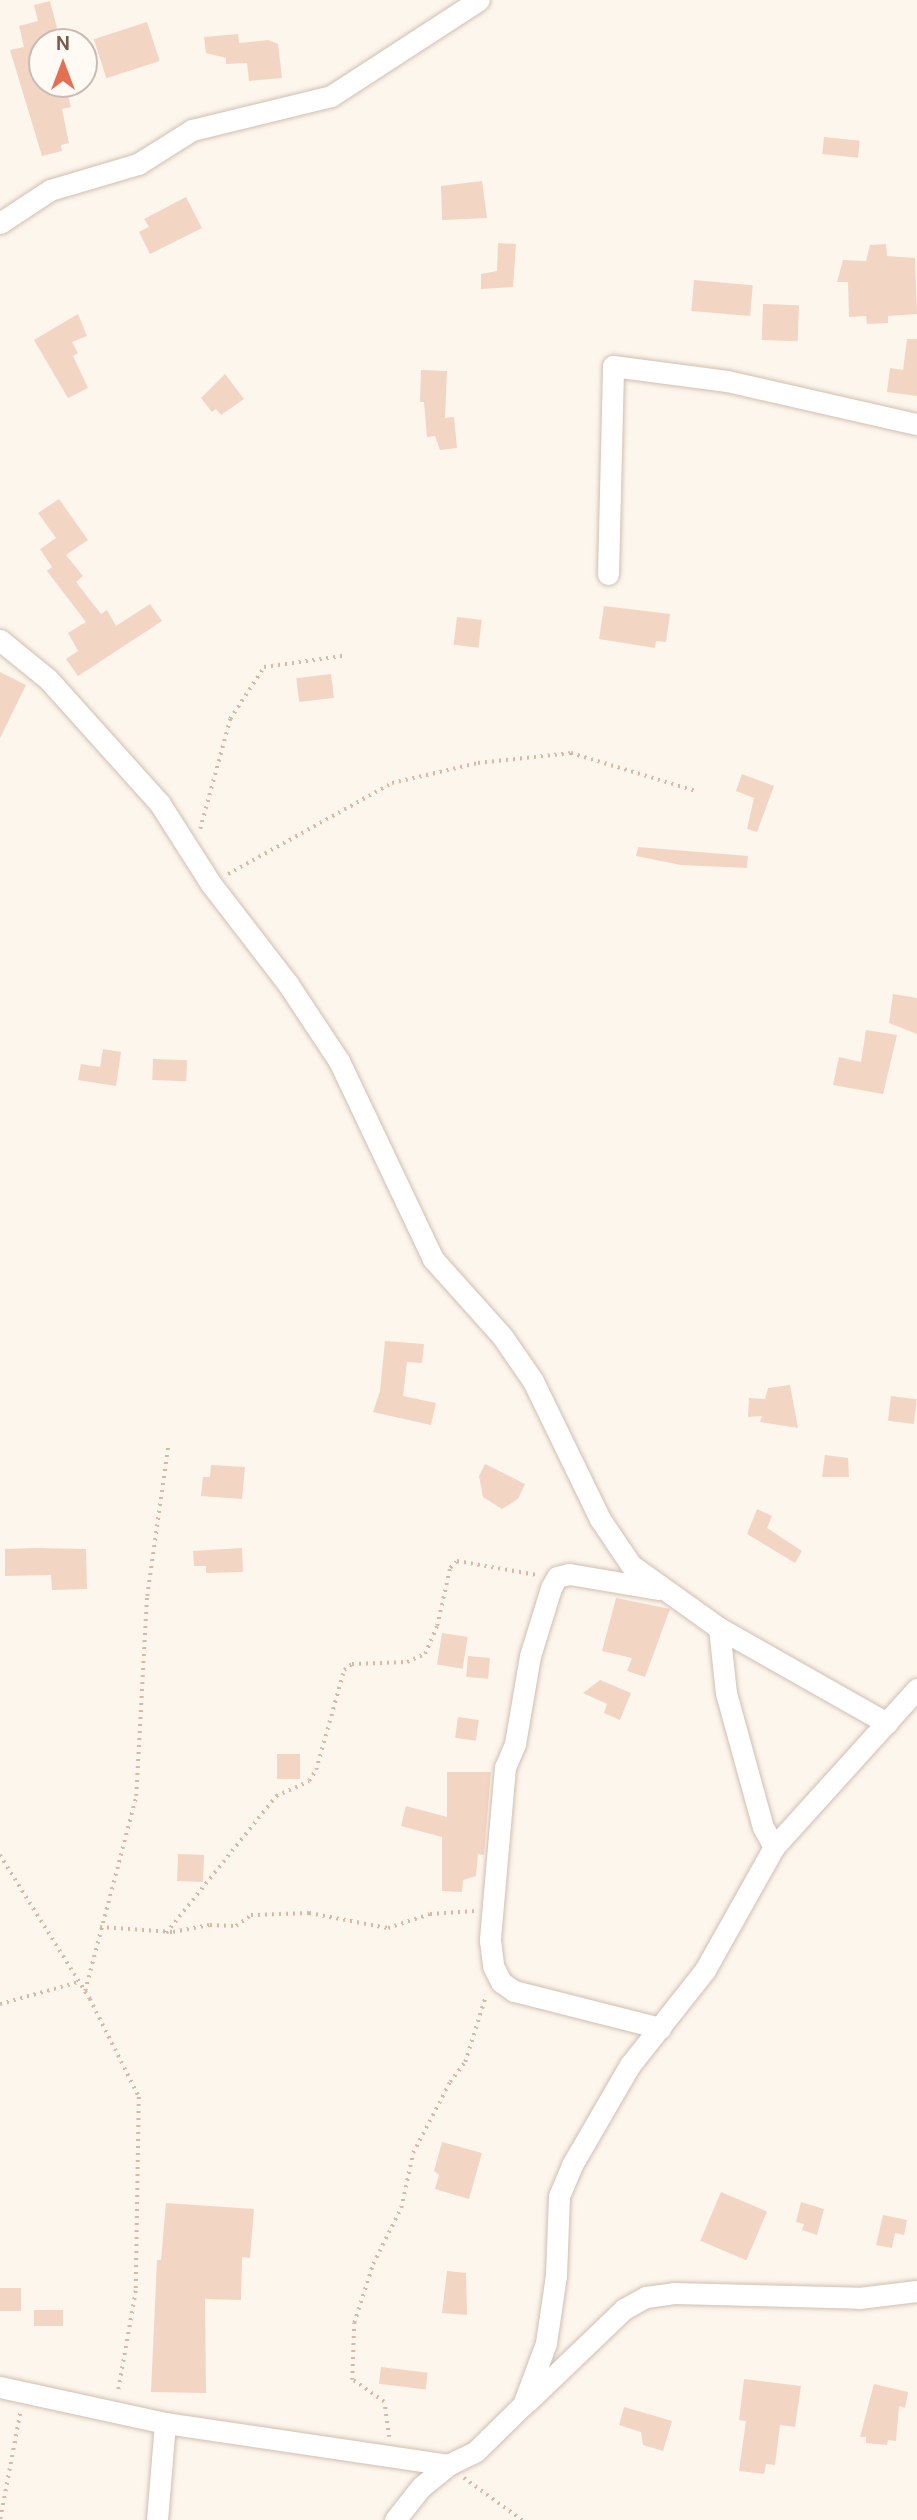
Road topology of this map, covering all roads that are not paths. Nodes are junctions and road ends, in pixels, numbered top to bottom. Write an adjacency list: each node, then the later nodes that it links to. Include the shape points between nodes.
1 (478, 0): 2 (street, via 331,96 192,130 138,164 50,190)
2 (0, 223)
3 (917, 424): 4 (street, via 727,381 613,366)
4 (608, 574)
5 (0, 640): 6 (street, via 48,679 160,804 211,884 288,984 339,1060 433,1259 502,1336 533,1381 618,1548)
6 (663, 1590): 7 (street); 11 (street, via 569,1574 557,1577 530,1656 523,1712 505,1768 493,1966 501,1982 514,1991)
7 (719, 1628): 9 (street); 10 (street, via 726,1693 763,1827)
8 (917, 1689): 9 (street)
9 (887, 1723): 10 (street, via 809,1803)
10 (774, 1847): 11 (street, via 705,1970)
11 (660, 2028): 14 (street, via 630,2064 559,2196 556,2275 546,2343)
12 (917, 2291): 14 (street, via 859,2298 684,2293 646,2297 624,2309)
13 (0, 2387): 15 (street)
14 (523, 2405): 16 (street, via 475,2452)
15 (165, 2423): 16 (street); 17 (street)
16 (448, 2465): 18 (street, via 421,2487)
17 (157, 2520)
18 (395, 2520)

